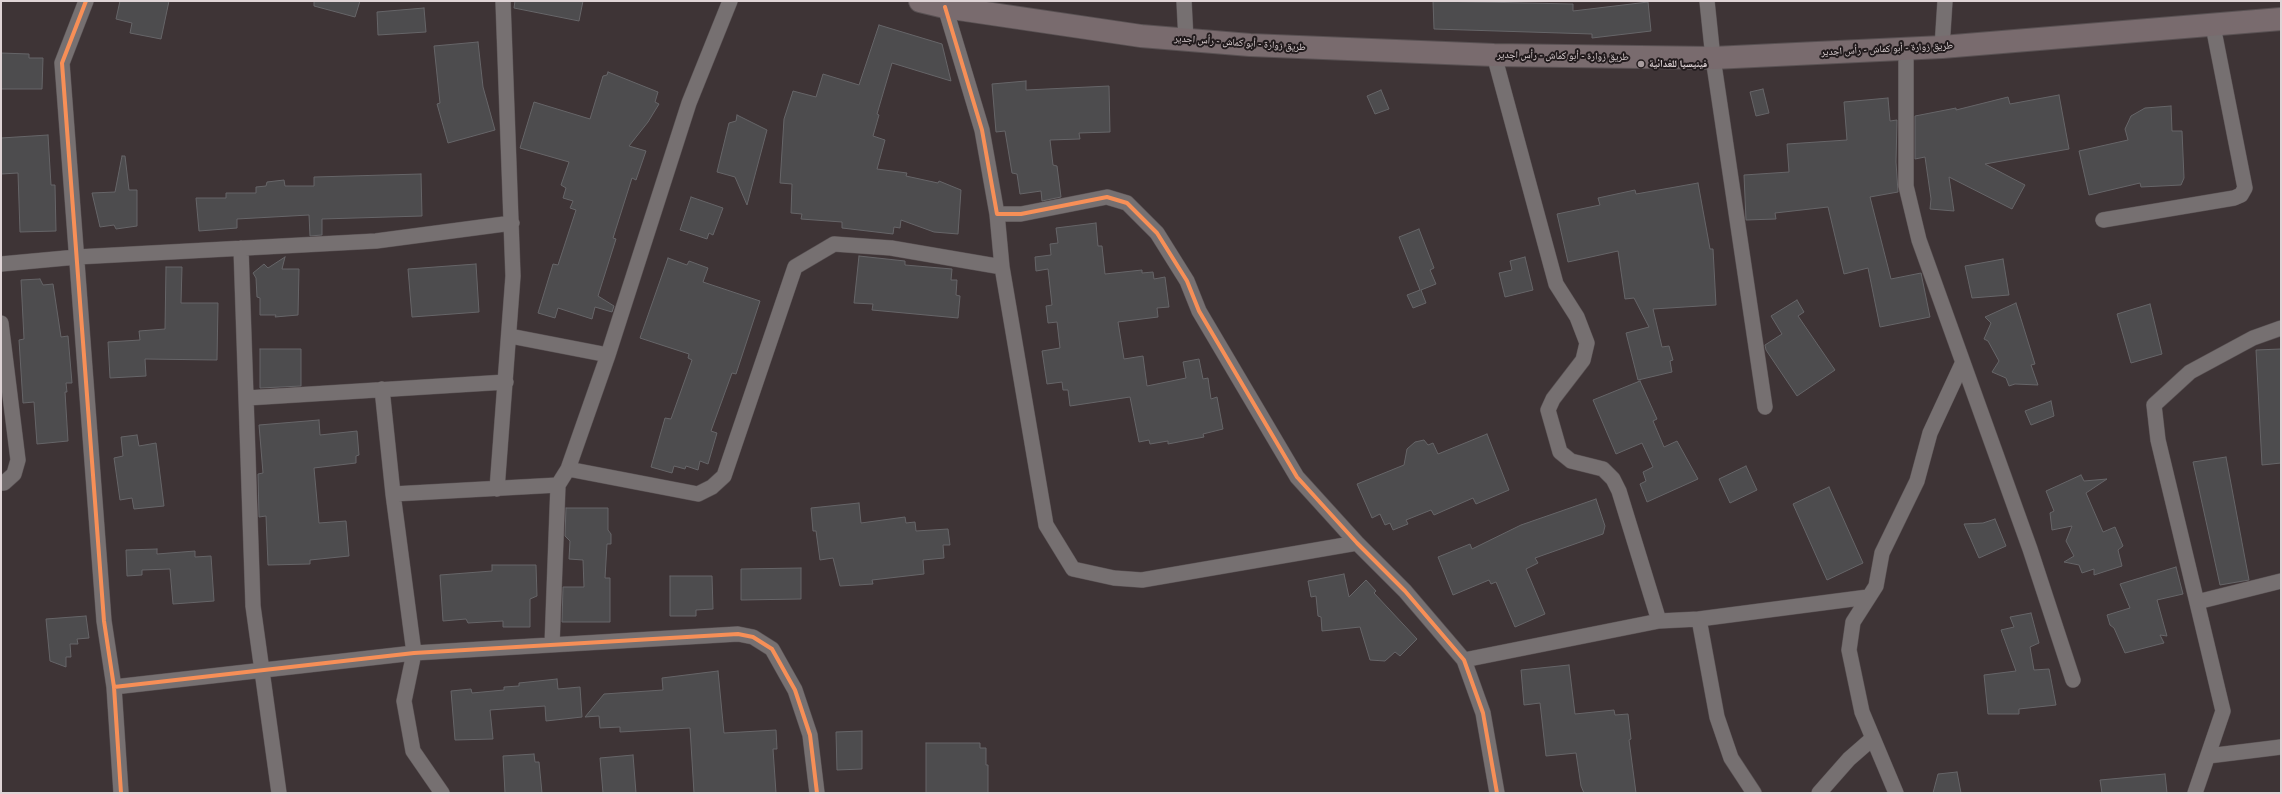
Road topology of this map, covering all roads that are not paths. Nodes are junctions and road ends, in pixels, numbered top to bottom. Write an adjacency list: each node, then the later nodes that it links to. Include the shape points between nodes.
1 (86, 1): 20 (street, via 62,63)
2 (503, 1): 18 (street)
3 (730, 1): 26 (street, via 689,103)
4 (920, 1): 8 (main road, طريق زوارة - أبو كماش - رأس اجدير)
5 (1184, 1): 11 (street)
6 (1707, 1): 15 (street)
7 (1945, 1): 12 (street)
8 (945, 7): 11 (main road, طريق زوارة - أبو كماش - رأس اجدير, via 1141,36); 16 (street, via 982,130)
9 (2281, 19): 10 (main road, طريق زوارة - أبو كماش - رأس اجدير)
10 (2213, 26): 12 (main road, طريق زوارة - أبو كماش - رأس اجدير); 17 (street, via 2245,188 2241,195 2234,198)
11 (1186, 40): 14 (main road, طريق زوارة - أبو كماش - رأس اجدير)
12 (1942, 47): 13 (main road, طريق زوارة - أبو كماش - رأس اجدير)
13 (1906, 50): 15 (main road, طريق زوارة - أبو كماش - رأس اجدير); 27 (street, via 1906,186 1919,240)
14 (1494, 55): 15 (main road, طريق زوارة - أبو كماش - رأس اجدير); 42 (street, via 1556,284 1577,317 1587,343 1583,360 1553,399 1548,410 1560,452 1571,461 1603,469 1613,479 1619,491)
15 (1713, 58): 31 (street)
16 (997, 214): 22 (street); 37 (street, via 1021,214 1107,197 1127,203 1157,233 1187,281 1199,311 1297,477)
17 (2103, 220)
18 (512, 223): 19 (street, via 376,241); 25 (street)
19 (242, 248): 20 (street); 30 (street)
20 (77, 257): 21 (street); 48 (street, via 104,621)
21 (1, 264)
22 (1002, 267): 32 (street, via 891,248 834,244 794,267 724,476 712,487 698,494); 37 (street, via 1046,525 1074,569 1114,578 1142,580)
23 (1, 322): 33 (street, via 18,460 14,474 4,484)
24 (2281, 328): 40 (street, via 2253,338 2190,372 2154,405 2158,440)
25 (510, 336): 26 (street); 28 (street)
26 (608, 355): 32 (street)
27 (1962, 364): 39 (street, via 1930,433 1917,481 1882,553 1876,586); 47 (street, via 2030,549)
28 (506, 382): 29 (street); 35 (street)
29 (382, 389): 30 (street); 36 (street)
30 (247, 398): 46 (street, via 253,606)
31 (1765, 407)
32 (568, 469): 34 (street)
33 (1, 483)
34 (558, 485): 35 (street); 43 (street)
35 (497, 489): 36 (street)
36 (393, 494): 44 (street)
37 (1357, 543): 45 (street, via 1405,591)
38 (2281, 582): 40 (street)
39 (1868, 596): 41 (street); 49 (street, via 1853,622 1849,650 1862,712)
40 (2196, 602): 51 (street, via 2223,711)
41 (1699, 618): 42 (street); 57 (street, via 1717,716 1731,758)
42 (1659, 621): 45 (street)
43 (552, 645): 44 (street); 55 (street, via 738,634 753,637 772,649 796,690 810,735)
44 (414, 653): 46 (street); 54 (street, via 404,701 413,751)
45 (1464, 660): 56 (street, via 1483,713)
46 (261, 671): 48 (street); 53 (street)
47 (2073, 680)
48 (114, 687): 52 (street)
49 (1872, 738): 58 (street); 59 (street)
50 (2281, 747): 51 (street)
51 (2208, 756): 60 (street)
52 (121, 793)
53 (279, 793)
54 (442, 793)
55 (817, 793)
56 (1497, 793)
57 (1754, 793)
58 (1819, 793)
59 (1896, 793)
60 (2195, 793)

